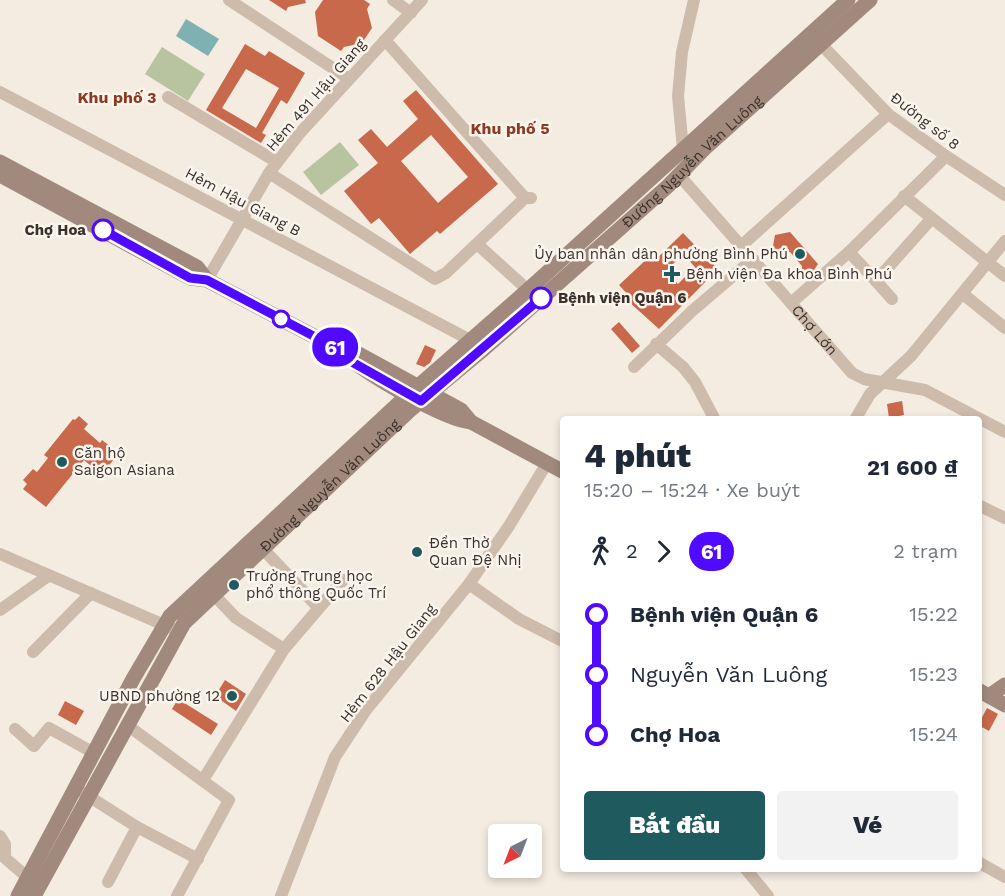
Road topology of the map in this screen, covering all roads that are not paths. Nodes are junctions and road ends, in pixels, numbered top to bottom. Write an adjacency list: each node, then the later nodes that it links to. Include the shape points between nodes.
1 (229, 0): 10 (street)
2 (393, 0): 7 (street)
3 (422, 0): 7 (street, Hẻm 491 Hậu Giang)
4 (694, 0): 14 (street, via 682,52 678,96)
5 (848, 0): 9 (main road, Đường Nguyễn Văn Luông)
6 (870, 0): 9 (main road, Đường Nguyễn Văn Luông)
7 (411, 12): 8 (street, Hẻm 491 Hậu Giang)
8 (385, 40): 10 (street, Hẻm 491 Hậu Giang); 27 (street, via 528,198)
9 (816, 40): 13 (street, Đường số 8); 14 (main road, Đường Nguyễn Văn Luông); 21 (main road, Đường Nguyễn Văn Luông)
10 (348, 78): 17 (street, Hẻm 491 Hậu Giang)
11 (0, 92): 24 (street, Hẻm Hậu Giang B)
12 (168, 97): 17 (street)
13 (888, 114): 15 (street, Đường số 8); 28 (street)
14 (683, 149): 18 (main road, Đường Nguyễn Văn Luông)
15 (946, 156): 22 (street, Đường số 8); 23 (street)
16 (0, 162): 33 (main road, via 197,267)
17 (277, 162): 19 (street, Hẻm 491 Hậu Giang)
18 (667, 163): 21 (main road, Chợ Lớn); 35 (main road, Đường Nguyễn Văn Luông)
19 (269, 173): 24 (street, Hẻm 491 Hậu Giang); 27 (street, via 435,279)
20 (0, 175): 33 (main road, via 190,278)
21 (679, 175): 28 (street, Chợ Lớn); 44 (main road, Đường Nguyễn Văn Luông, via 485,348)
22 (1005, 195)
23 (904, 196): 25 (street); 29 (street)
24 (243, 218): 33 (street, Hẻm 491 Hậu Giang); 40 (street, Hẻm Hậu Giang B)
25 (932, 218): 31 (street); 34 (street)
26 (1005, 241): 31 (street)
27 (477, 244): 35 (street)
28 (741, 246): 30 (street, Chợ Lớn)
29 (849, 252): 34 (street); 38 (street)
30 (753, 259): 38 (street, Chợ Lớn); 41 (street)
31 (987, 262): 32 (street); 36 (street)
32 (1005, 276)
33 (207, 280): 44 (main road, via 342,351 357,353)
34 (876, 281): 37 (street)
35 (528, 290): 40 (main road, Đường Nguyễn Văn Luông)
36 (963, 294): 39 (street); 43 (street)
37 (892, 299)
38 (790, 303): 43 (street, Chợ Lớn, via 852,373)
39 (1005, 328)
40 (472, 341): 44 (main road, Đường Nguyễn Văn Luông)
41 (656, 344): 42 (street); 45 (street, via 695,382)
42 (634, 367)
43 (884, 382): 46 (street, via 870,394); 47 (street, Chợ Lớn, via 925,390)
44 (419, 394): 50 (main road, via 458,421 471,422); 54 (main road, Đường Nguyễn Văn Luông); 63 (main road, Đường Nguyễn Văn Luông)
45 (713, 416)
46 (857, 416)
47 (975, 416)
48 (982, 420): 49 (street, Chợ Lớn)
49 (1005, 432)
50 (547, 463): 51 (main road); 58 (street, Hẻm 628 Hậu Giang)
51 (560, 470)
52 (982, 507): 53 (street)
53 (1005, 518)
54 (263, 549): 60 (main road, Đường Nguyễn Văn Luông); 61 (street)
55 (0, 554): 56 (street)
56 (48, 576): 59 (street); 62 (street)
57 (343, 580): 61 (street)
58 (469, 584): 65 (street, via 519,619); 88 (street, Hẻm 628 Hậu Giang, via 366,710 335,757)
59 (91, 593): 63 (street); 67 (street)
60 (214, 595): 64 (main road, Đường Nguyễn Văn Luông); 66 (street, via 236,618)
61 (318, 607): 66 (street)
62 (0, 610)
63 (163, 624): 64 (street); 73 (main road, Đường Nguyễn Văn Luông)
64 (177, 632): 71 (main road, Đường Nguyễn Văn Luông)
65 (560, 640)
66 (284, 649): 74 (street)
67 (33, 652)
68 (1005, 685): 69 (main road)
69 (983, 693): 70 (main road)
70 (1005, 705)
71 (127, 725): 74 (street); 76 (main road, Đường Nguyễn Văn Luông)
72 (15, 729): 73 (street, via 34,746 49,728)
73 (94, 753): 75 (main road, Đường Nguyễn Văn Luông)
74 (203, 780): 79 (street, via 229,801)
75 (75, 788): 76 (street); 82 (main road, Đường Nguyễn Văn Luông)
76 (88, 796): 77 (street); 86 (main road, Đường Nguyễn Văn Luông)
77 (137, 827): 79 (street); 84 (street)
78 (0, 836): 82 (street, via 5,844 4,856)
79 (198, 859): 87 (street)
80 (982, 864): 83 (street)
81 (748, 872): 89 (street)
82 (27, 877): 85 (main road, Đường Nguyễn Văn Luông)
83 (1005, 877)
84 (108, 882)
85 (18, 896)
86 (34, 896)
87 (177, 896)
88 (281, 896)
89 (768, 896)

